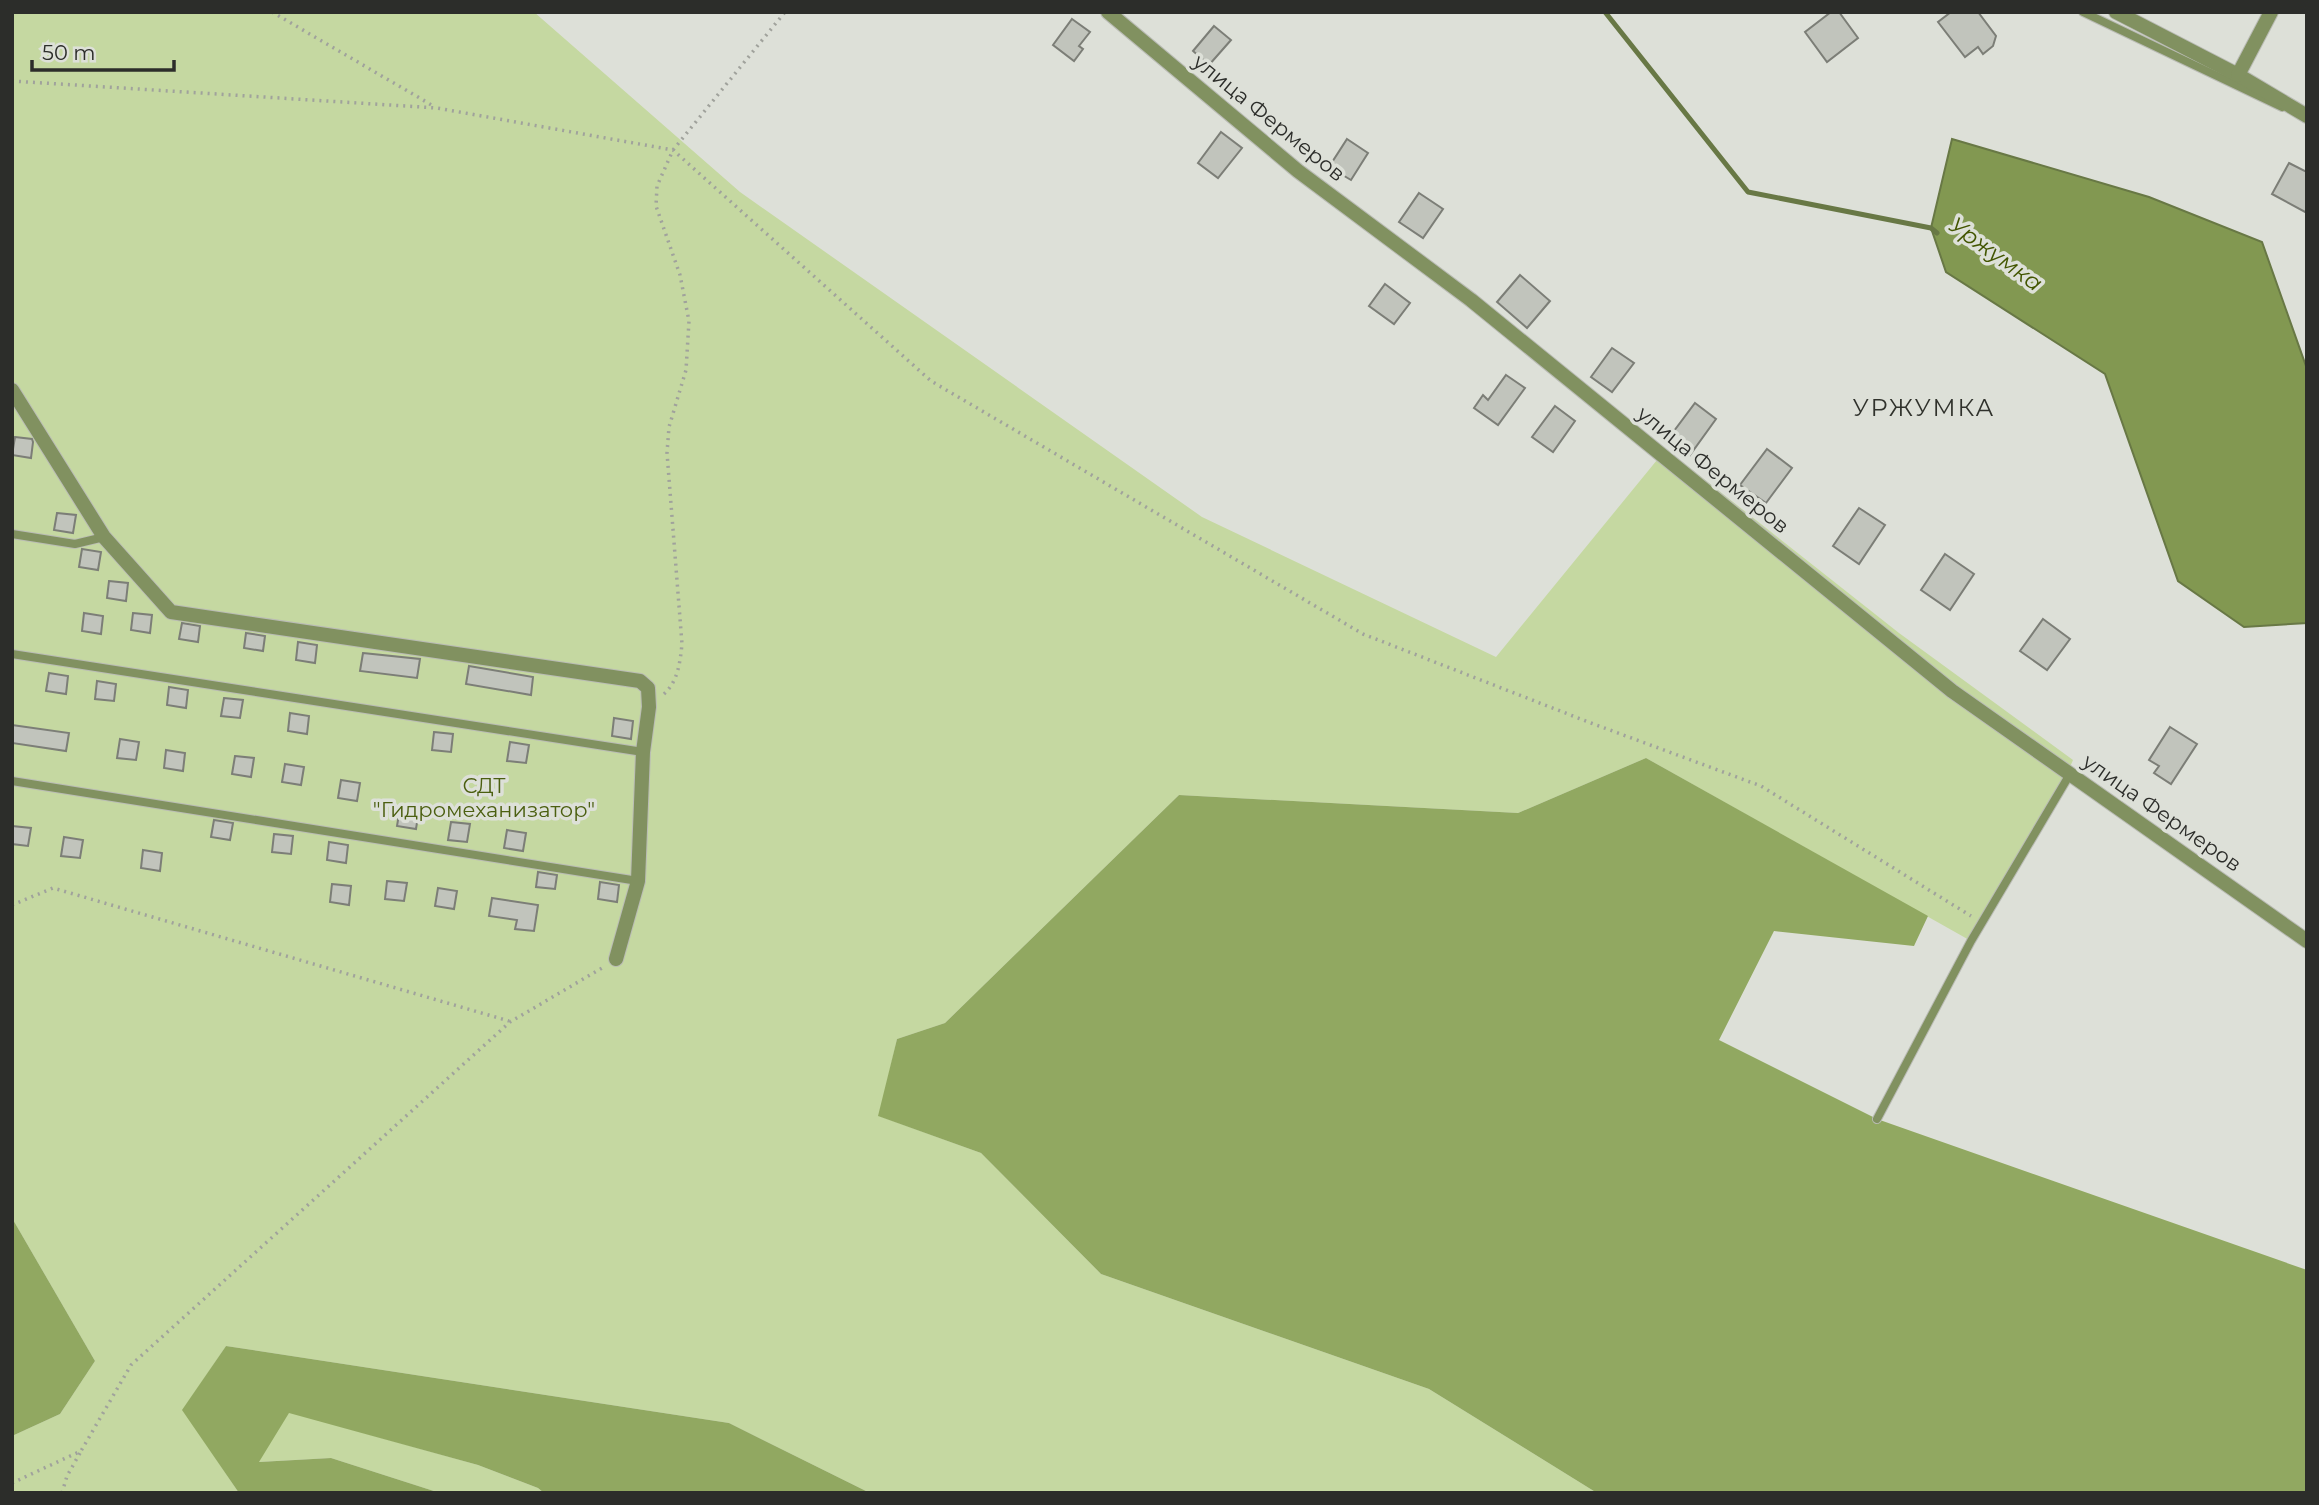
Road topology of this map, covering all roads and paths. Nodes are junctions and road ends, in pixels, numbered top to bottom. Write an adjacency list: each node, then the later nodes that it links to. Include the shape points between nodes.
1 (272, 12): 9 (path)
2 (785, 12): 11 (path)
3 (1108, 12): 19 (street, улица Фермеров, via 1298,171 1471,300 1952,691)
4 (2083, 12): 10 (lane, via 2270,103)
5 (2116, 12): 7 (street)
6 (2271, 12): 7 (street)
7 (2238, 75): 10 (street)
8 (12, 81): 9 (path)
9 (437, 108): 11 (path)
10 (2307, 116)
11 (673, 150): 17 (path, via 657,186 656,206 680,275 689,321 686,370 669,427 667,453 682,644 680,668 669,689); 23 (path, via 931,381 1363,634 1761,786)
12 (12, 390): 13 (street)
13 (20, 413): 15 (street)
14 (12, 534): 15 (lane, via 75,544)
15 (104, 537): 17 (street, via 171,612 640,681 648,688)
16 (12, 654): 18 (lane)
17 (649, 707): 18 (street)
18 (643, 752): 21 (street)
19 (2070, 774): 23 (lane); 24 (street, улица Фермеров)
20 (12, 781): 21 (lane)
21 (638, 881): 25 (street)
22 (12, 905): 26 (path, via 52,888)
23 (1982, 923): 27 (lane)
24 (2307, 941)
25 (616, 959): 26 (path)
26 (510, 1022): 28 (path, via 131,1365)
27 (1877, 1118)
28 (81, 1451): 29 (path); 30 (path)
29 (12, 1483)
30 (62, 1493)

